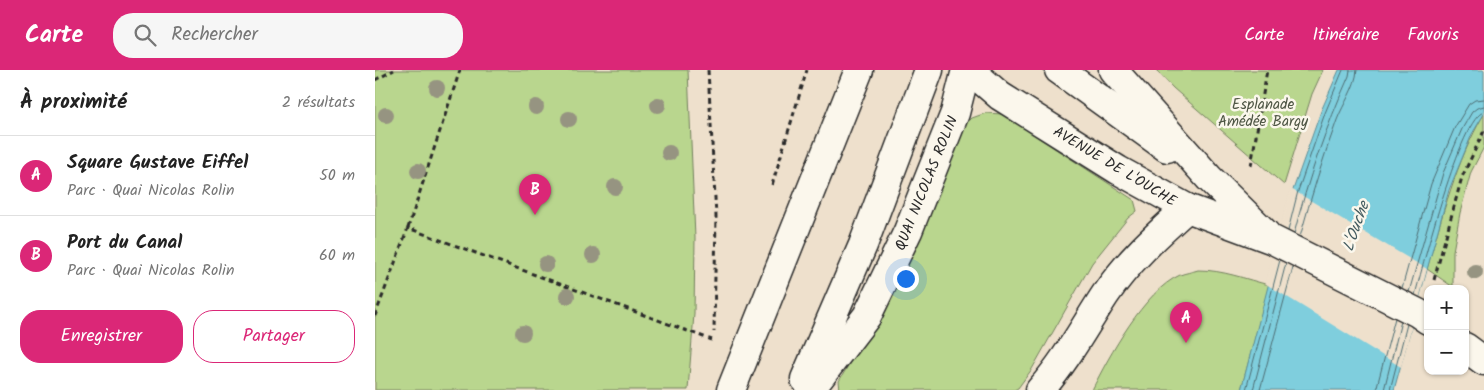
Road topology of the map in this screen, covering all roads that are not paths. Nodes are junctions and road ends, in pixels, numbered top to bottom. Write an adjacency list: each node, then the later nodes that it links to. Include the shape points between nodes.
1 (859, 70): 13 (street)
2 (929, 70): 14 (street, via 863,245)
3 (966, 70): 15 (street, QUAI NICOLAS ROLIN, via 955,113 908,231 867,316)
4 (970, 70): 8 (street, AVENUE DE L'OUCHE, via 1000,96 1118,170)
5 (1059, 70): 7 (street, AVENUE DE L'OUCHE)
6 (1113, 70): 7 (street, AVENUE DE L'OUCHE)
7 (1209, 178): 9 (street, AVENUE DE L'OUCHE)
8 (1187, 208): 9 (street, AVENUE DE L'OUCHE); 16 (street, via 1127,266 1057,372)
9 (1273, 240): 10 (street, AVENUE DE L'OUCHE)
10 (1423, 316)
11 (1469, 350): 12 (street)
12 (1484, 361)
13 (731, 390)
14 (800, 390)
15 (810, 390)
16 (1040, 390)

